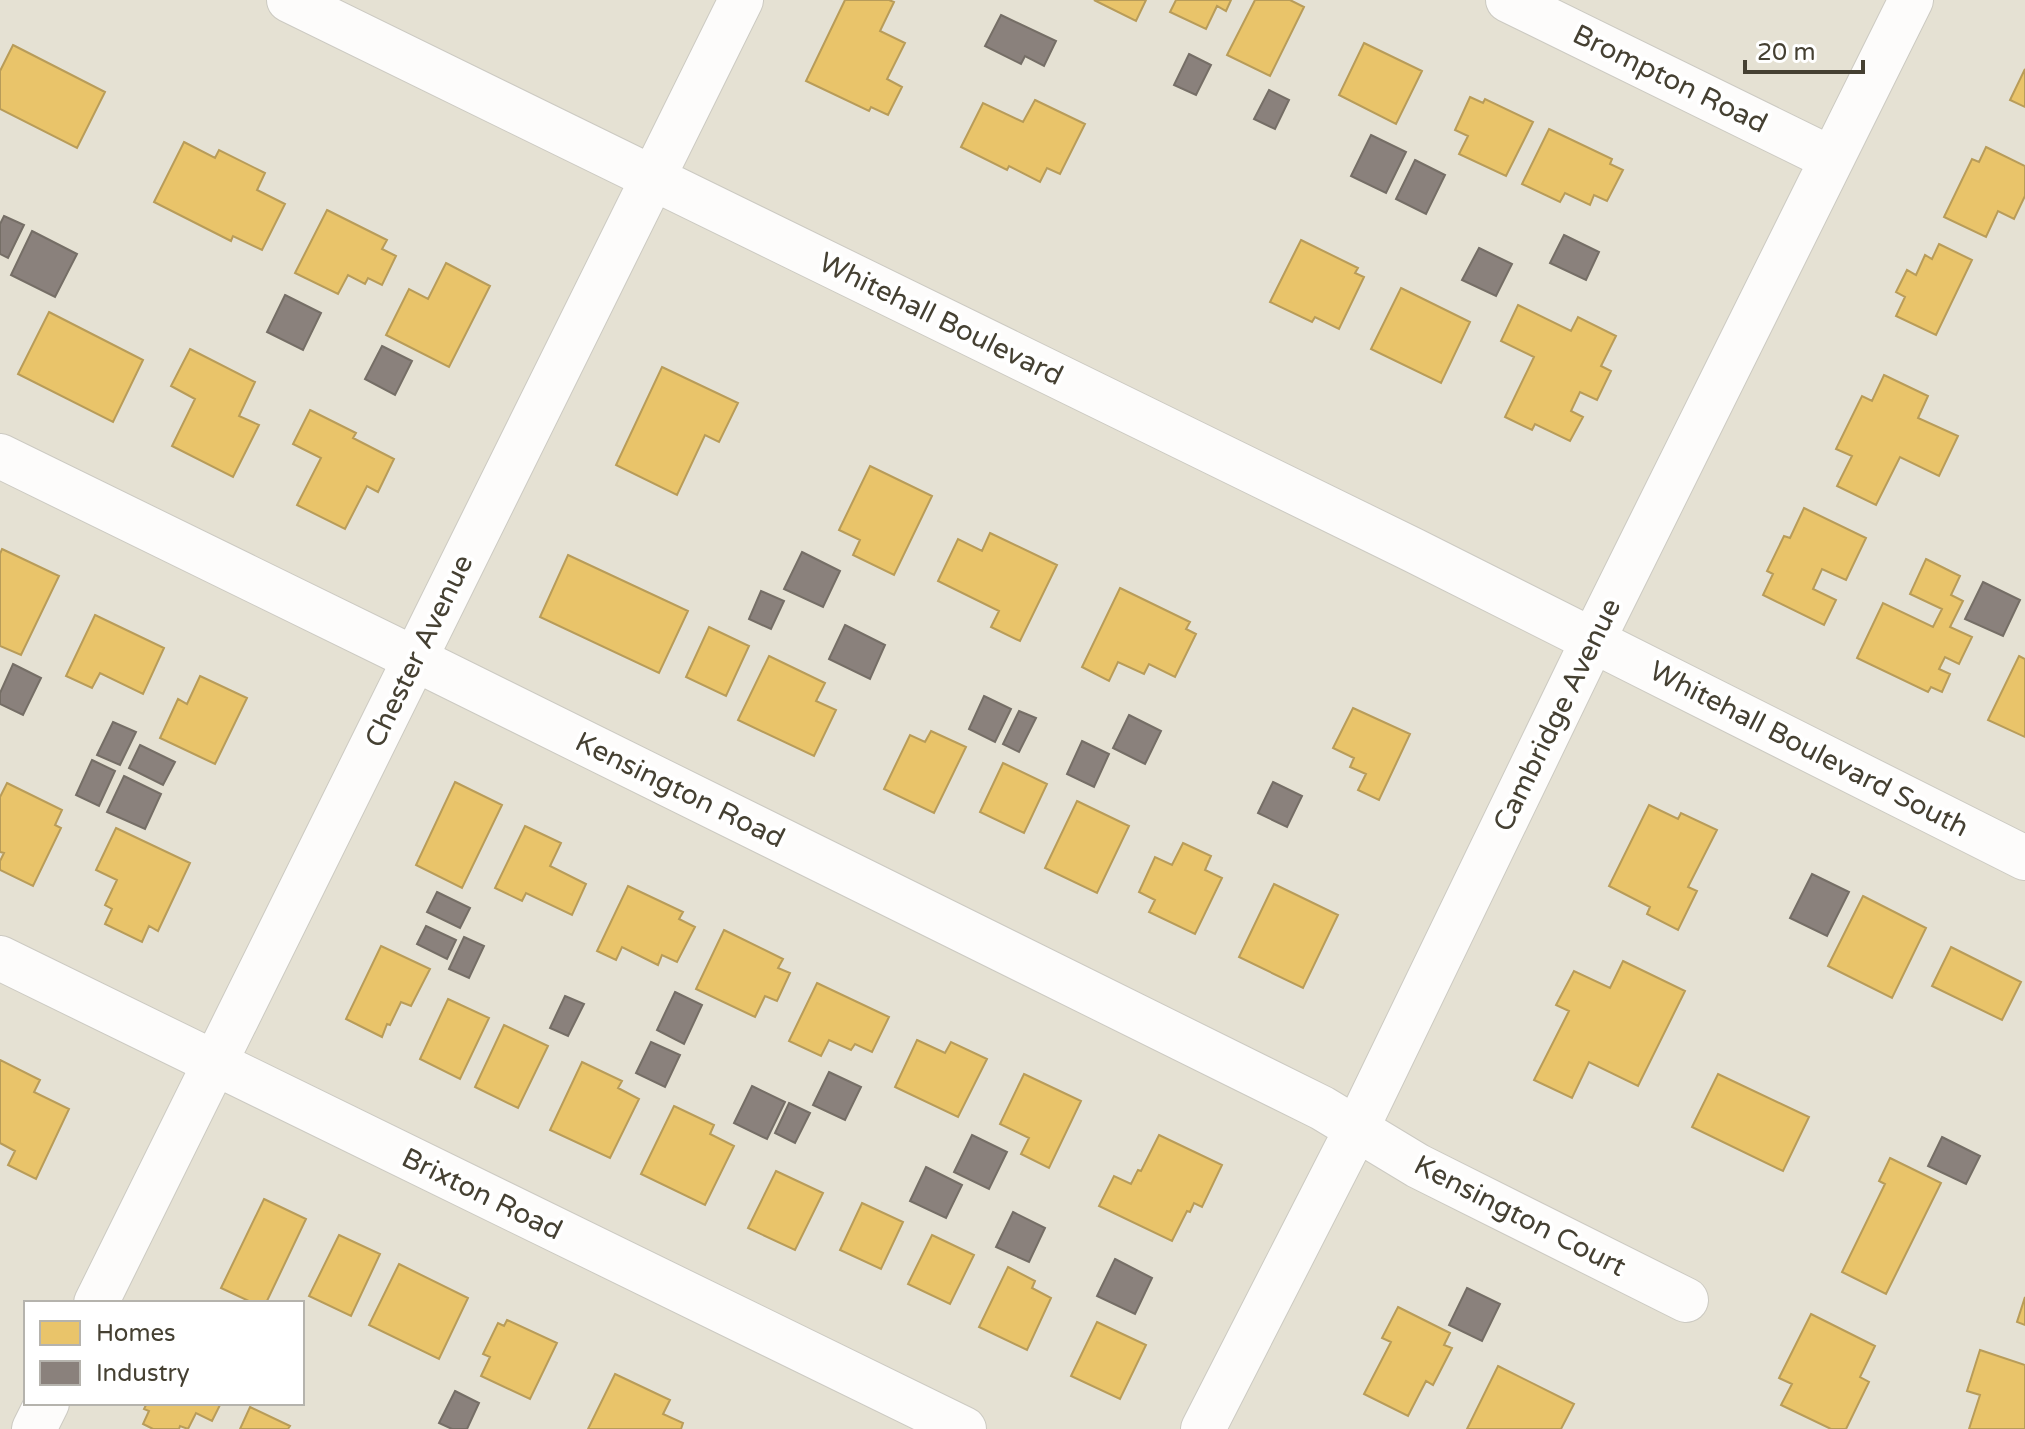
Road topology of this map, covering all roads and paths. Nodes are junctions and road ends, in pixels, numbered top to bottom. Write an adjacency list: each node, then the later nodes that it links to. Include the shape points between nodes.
1 (289, 0): 6 (street, Whitehall Boulevard)
2 (741, 0): 6 (street, Chester Avenue)
3 (1508, 0): 5 (street, Brompton Road)
4 (1911, 0): 5 (street, Cambridge Avenue)
5 (1832, 159): 8 (street, Cambridge Avenue)
6 (653, 178): 8 (street, Whitehall Boulevard); 9 (street, Chester Avenue)
7 (0, 456): 9 (street, Kensington Road)
8 (1593, 640): 10 (street, Whitehall Boulevard South); 13 (street, Cambridge Avenue)
9 (415, 659): 12 (street, Chester Avenue); 13 (street, Kensington Road)
10 (2025, 858)
11 (0, 958): 12 (street, Brixton Road)
12 (215, 1063): 15 (street, Chester Avenue); 18 (street, Brixton Road)
13 (1357, 1128): 14 (street, Kensington Court, via 1418,1166); 19 (street, Cambridge Avenue)
14 (1686, 1300)
15 (97, 1301)
16 (46, 1405): 17 (street)
17 (34, 1429)
18 (964, 1429)
19 (1203, 1429)

